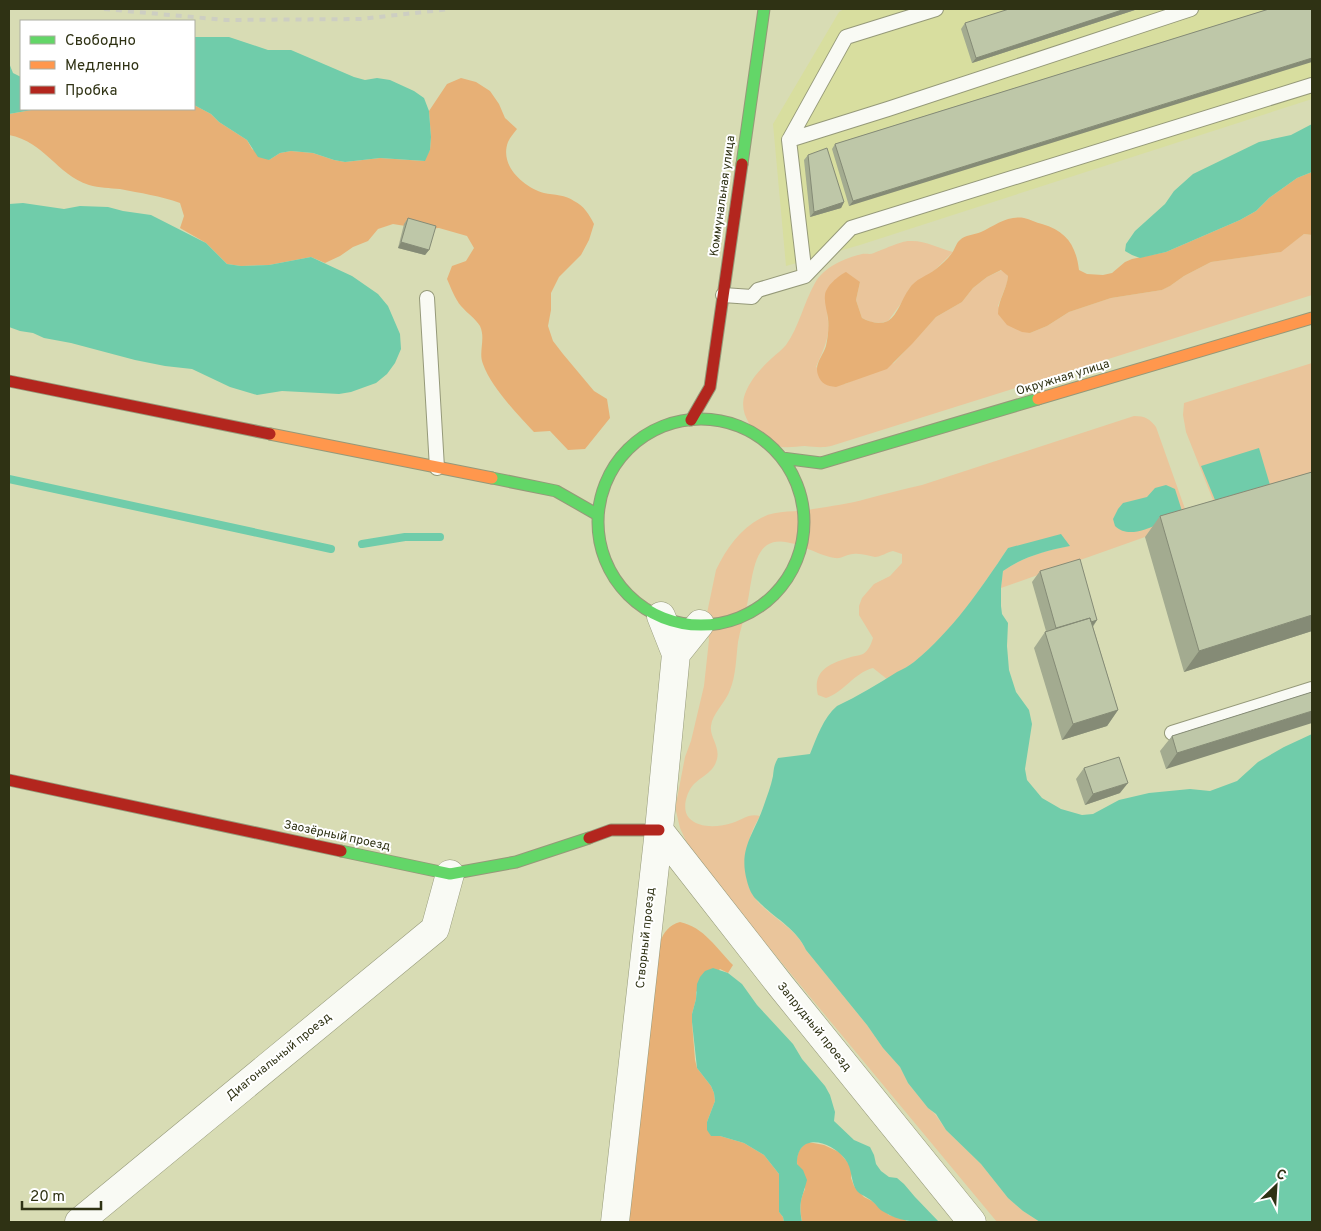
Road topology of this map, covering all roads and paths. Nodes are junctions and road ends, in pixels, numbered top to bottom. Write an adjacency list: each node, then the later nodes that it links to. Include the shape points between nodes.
1 (764, 9): 7 (main road, Коммунальная улица)
2 (936, 9): 5 (lane, via 846,37)
3 (1192, 9): 5 (lane)
4 (1312, 85): 6 (lane, via 851,228)
5 (789, 140): 6 (lane)
6 (805, 276): 7 (lane, via 758,290 752,297)
7 (723, 295): 11 (main road, Коммунальная улица)
8 (427, 298): 15 (lane)
9 (1312, 318): 16 (main road, Окружная улица)
10 (9, 381): 15 (main road)
11 (710, 387): 12 (main road); 13 (main road)
12 (691, 420): 13 (main road); 20 (main road, via 652,430 624,452 601,482)
13 (728, 423): 14 (main road, via 751,431)
14 (782, 458): 16 (main road); 19 (main road)
15 (437, 468): 18 (main road)
16 (816, 470): 19 (main road)
17 (571, 488): 18 (main road)
18 (556, 491): 20 (main road)
19 (799, 491): 22 (main road, via 804,512 802,545 789,576 767,601 738,618)
20 (598, 515): 21 (main road, via 601,550 616,581 641,606)
21 (661, 616): 22 (main road); 23 (street)
22 (700, 624): 23 (street)
23 (676, 654): 27 (street, Створный проезд)
24 (1312, 689): 25 (lane)
25 (1172, 733)
26 (9, 780): 28 (main road, Заозёрный проезд)
27 (659, 830): 28 (main road, Заозёрный проезд, via 611,830 516,862); 30 (street, Створный проезд); 31 (street, Запрудный проезд)
28 (450, 874): 29 (street, Диагональный проезд, via 436,929)
29 (89, 1218)
30 (614, 1222)
31 (972, 1222)

